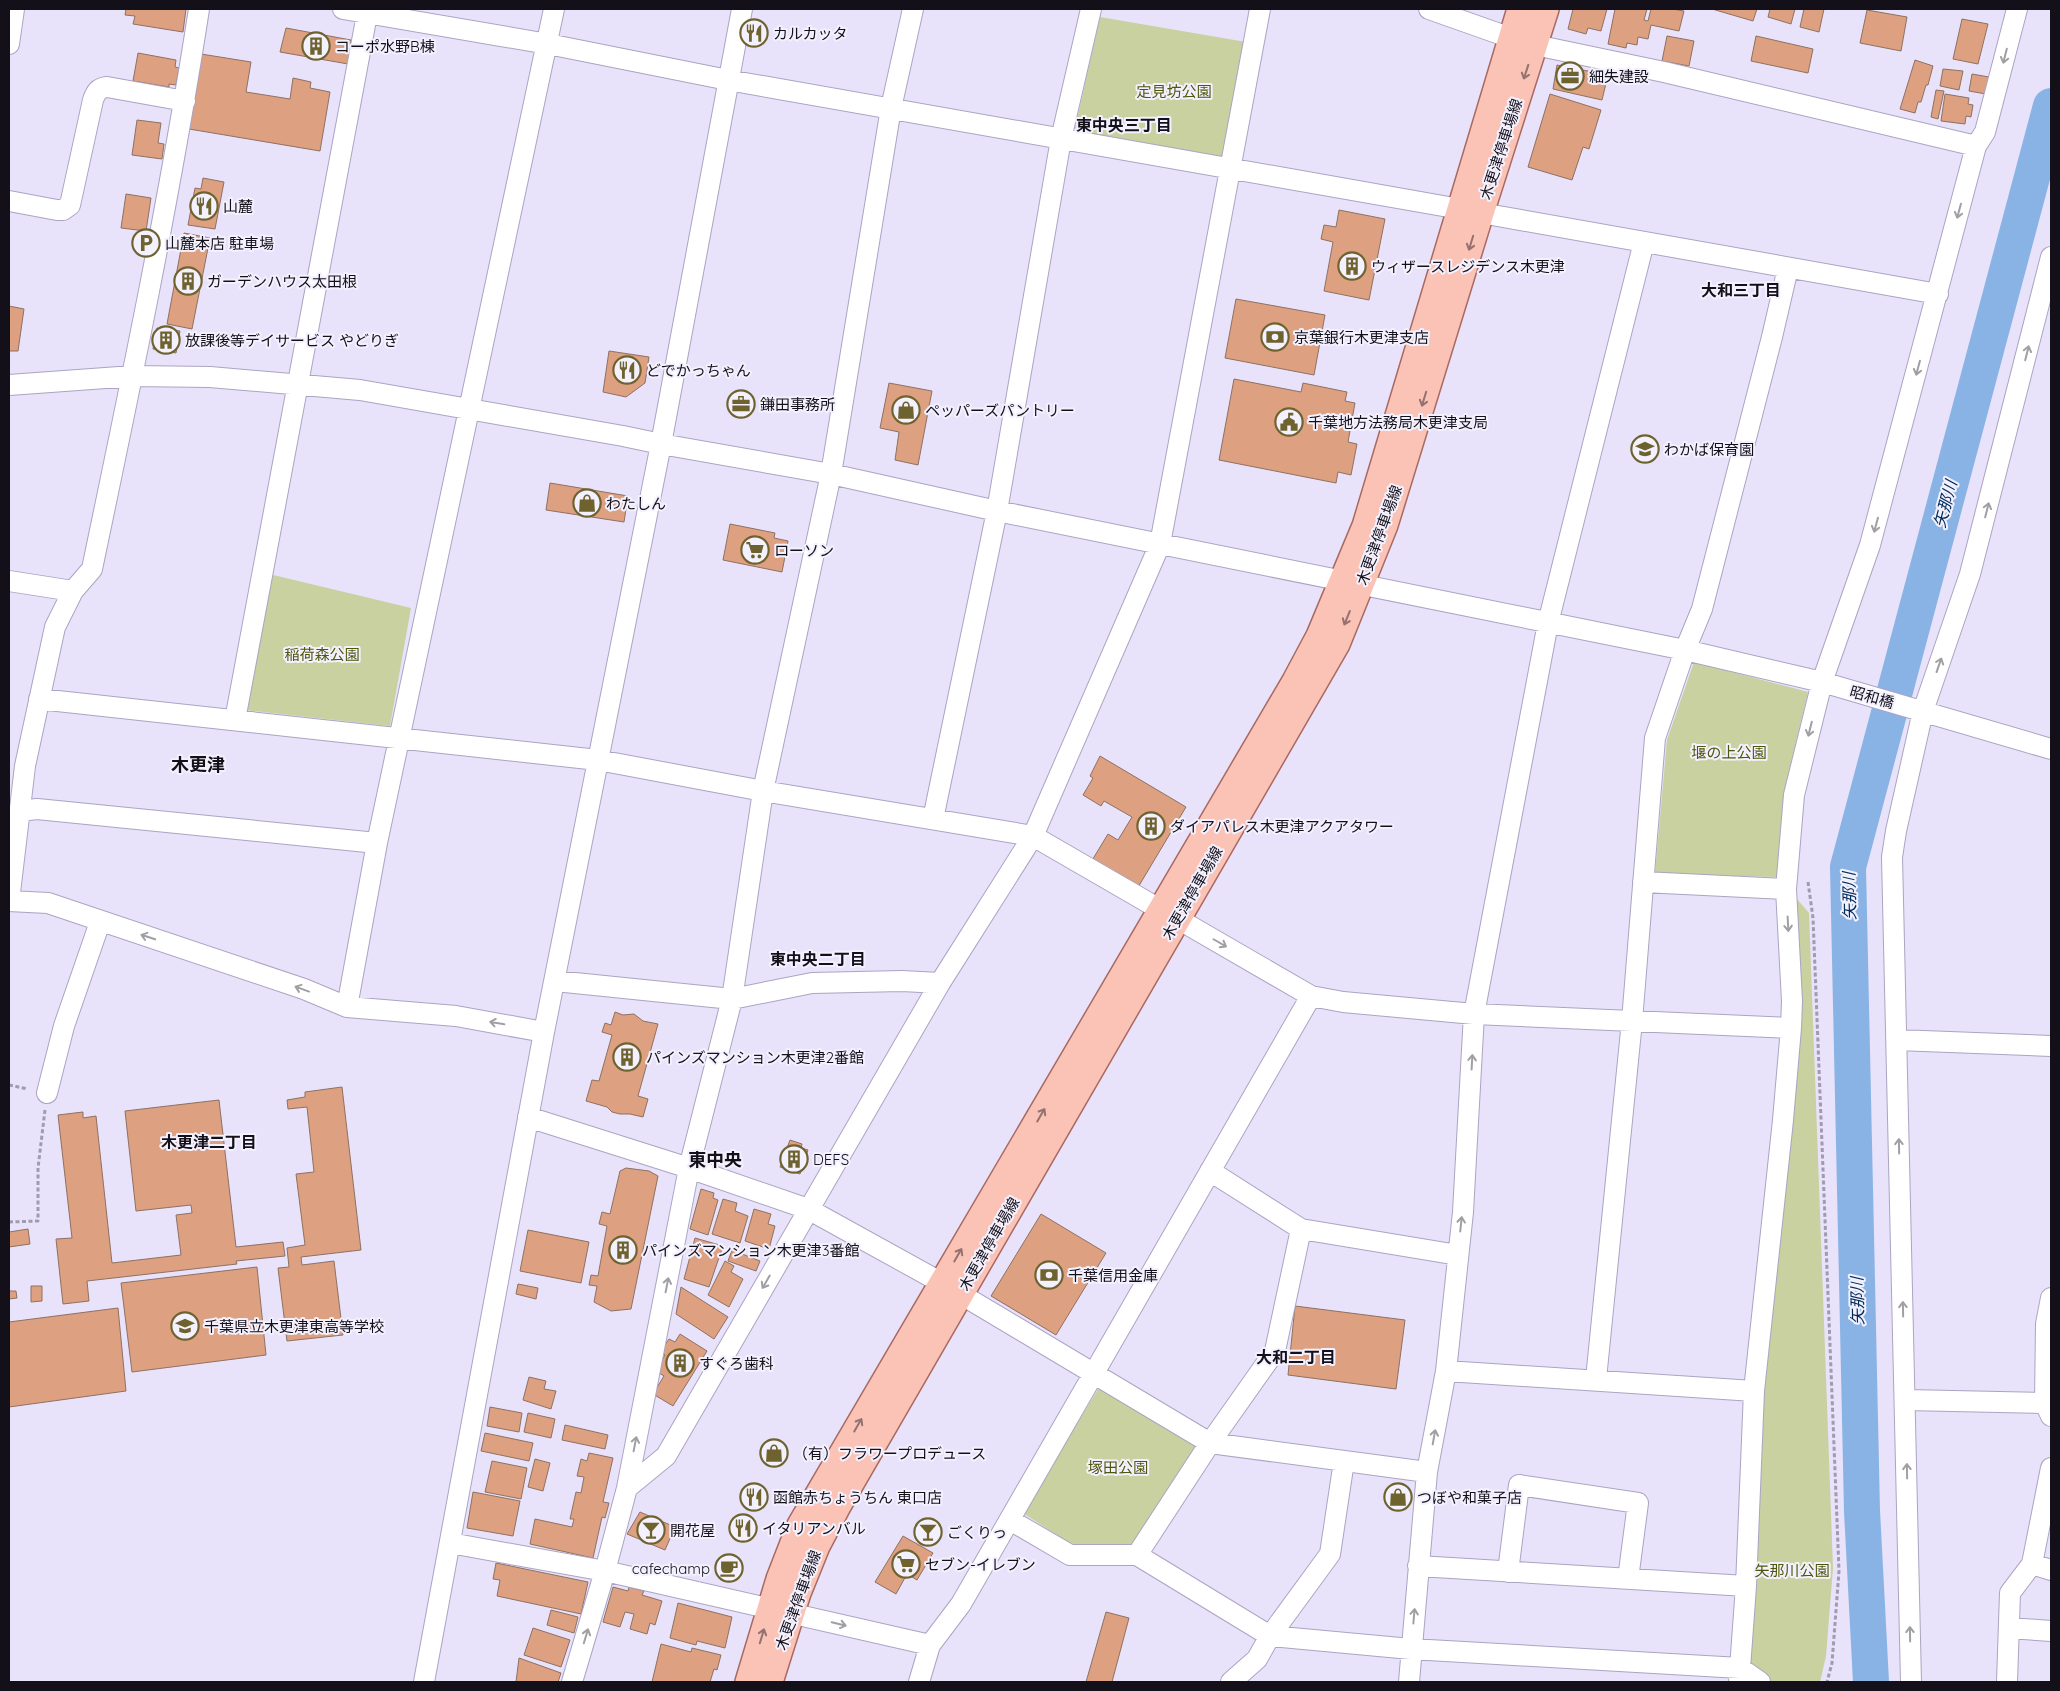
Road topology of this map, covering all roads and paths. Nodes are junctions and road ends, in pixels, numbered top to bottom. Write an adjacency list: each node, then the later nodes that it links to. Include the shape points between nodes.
1 (14, 9): 15 (street)
2 (199, 9): 19 (street)
3 (343, 9): 13 (street)
4 (554, 9): 16 (street)
5 (742, 9): 18 (street)
6 (914, 9): 20 (street)
7 (1091, 9): 21 (street)
8 (1260, 9): 23 (street)
9 (1429, 9): 14 (street)
10 (1520, 9): 14 (main road, 木更津停車場線)
11 (1546, 9): 17 (main road, 木更津停車場線)
12 (2017, 9): 22 (street, one-way to 22, via 1985,132)
13 (368, 11): 16 (street); 32 (street)
14 (1511, 38): 25 (main road, 木更津停車場線)
15 (9, 44)
16 (548, 44): 18 (street); 33 (street)
17 (1535, 45): 22 (street, via 1673,74); 25 (main road, 木更津停車場線, one-way to 25)
18 (728, 80): 20 (street); 34 (street)
19 (185, 101): 24 (street, via 107,86 102,88 93,100 70,205 57,210); 30 (street)
20 (891, 108): 21 (street); 35 (street)
21 (1061, 139): 23 (street); 36 (street)
22 (1976, 146): 29 (street, one-way to 29)
23 (1230, 169): 25 (street); 37 (street)
24 (9, 201)
25 (1470, 211): 26 (street); 39 (main road, 木更津停車場線, via 1385,525)
26 (1644, 242): 28 (street); 41 (street)
27 (2051, 257): 45 (street, one-way to 27, via 1970,574)
28 (1788, 268): 29 (street); 42 (street, via 1702,609)
29 (1938, 294): 43 (street, one-way to 43, via 1870,545)
30 (133, 376): 31 (street, 昭和橋); 32 (street, 昭和橋, via 210,377); 40 (street, via 92,569)
31 (9, 385)
32 (298, 385): 33 (street, 昭和橋, via 360,390); 46 (street)
33 (470, 410): 34 (street, 昭和橋); 47 (street)
34 (660, 444): 35 (street, 昭和橋); 49 (street)
35 (831, 474): 36 (street, 昭和橋); 50 (street)
36 (997, 510): 37 (street, 昭和橋); 52 (street)
37 (1160, 544): 39 (street, 昭和橋); 53 (street)
38 (9, 581): 40 (street)
39 (1352, 582): 41 (street, 昭和橋); 59 (main road, 木更津停車場線, via 1336,644)
40 (73, 590): 44 (street, via 55,627)
41 (1548, 623): 42 (street, 昭和橋); 66 (street)
42 (1685, 650): 43 (street, 昭和橋); 56 (street, via 1655,738)
43 (1822, 682): 45 (street, 昭和橋); 57 (street, one-way to 57, via 1794,795)
44 (39, 699): 46 (street); 51 (street, via 25,766)
45 (1923, 711): 48 (street, 昭和橋); 70 (street, via 1892,857)
46 (235, 720): 47 (street)
47 (400, 738): 49 (street); 54 (street)
48 (2051, 749)
49 (598, 760): 50 (street); 61 (street)
50 (763, 791): 52 (street); 64 (street)
51 (20, 811): 54 (street, via 37,809); 58 (street)
52 (933, 819): 53 (street)
53 (1033, 836): 59 (street); 62 (street)
54 (377, 843): 65 (street)
55 (1807, 880): 118 (path, via 1813,918 1839,1571 1832,1663)
56 (1643, 882): 57 (street); 67 (street)
57 (1786, 889): 68 (street, one-way to 68)
58 (9, 901): 60 (street, via 48,903)
59 (1170, 914): 63 (street, one-way to 63); 80 (main road, 木更津停車場線)
60 (100, 922): 65 (street, one-way to 60, via 304,989); 72 (street, via 64,1026)
61 (554, 981): 64 (street); 69 (street)
62 (940, 982): 64 (street, via 812,984); 76 (street)
63 (1311, 996): 66 (street); 75 (street)
64 (732, 998): 74 (street)
65 (347, 1007): 69 (street, one-way to 65, via 456,1016)
66 (1474, 1014): 67 (street); 79 (street, one-way to 66)
67 (1632, 1021): 68 (street); 84 (street)
68 (1791, 1028): 85 (street)
69 (544, 1032): 73 (street)
70 (1897, 1040): 71 (street); 86 (street, one-way to 70)
71 (2051, 1046)
72 (46, 1093): 77 (path, via 38,1168 38,1220)
73 (528, 1117): 74 (street); 94 (street)
74 (690, 1168): 76 (street); 92 (street, one-way to 74)
75 (1210, 1171): 78 (street); 83 (street)
76 (808, 1210): 80 (street); 92 (street, one-way to 92, via 666,1456)
77 (9, 1222)
78 (1301, 1229): 79 (street); 88 (street, via 1275,1350)
79 (1458, 1254): 82 (street)
80 (951, 1288): 83 (street); 103 (main road, 木更津停車場線, via 817,1546 798,1593)
81 (2051, 1298): 87 (street, via 2046,1324)
82 (1446, 1371): 84 (street); 91 (street, one-way to 82)
83 (1094, 1373): 88 (street); 93 (street)
84 (1596, 1380): 85 (street)
85 (1754, 1391): 102 (street)
86 (1906, 1400): 87 (street); 119 (street, one-way to 86)
87 (2048, 1409)
88 (1210, 1444): 89 (street); 95 (street)
89 (1344, 1462): 91 (street); 106 (street, via 1330,1554)
90 (2051, 1468): 96 (street)
91 (1427, 1472): 97 (street)
92 (627, 1488): 99 (street)
93 (1010, 1520): 95 (street, via 1070,1555); 107 (street, via 962,1604)
94 (450, 1543): 99 (street); 110 (street)
95 (1137, 1555): 106 (street)
96 (2032, 1564): 98 (street); 104 (street, via 2010,1593)
97 (1418, 1566): 100 (street); 108 (street, one-way to 97)
98 (2051, 1570)
99 (605, 1571): 103 (street); 111 (street, one-way to 99)
100 (1508, 1572): 101 (street); 101 (street, via 1519,1485 1638,1503)
101 (1628, 1579): 102 (street)
102 (1746, 1586): 109 (street)
103 (781, 1611): 107 (street, one-way to 107); 112 (main road, 木更津停車場線, one-way to 103); 113 (main road, 木更津停車場線)
104 (2009, 1628): 105 (street); 120 (street)
105 (2051, 1631)
106 (1270, 1636): 108 (street); 115 (street, via 1257,1659)
107 (930, 1645): 114 (street)
108 (1411, 1649): 109 (street); 116 (street)
109 (1740, 1675): 117 (street)
110 (424, 1682)
111 (572, 1682)
112 (748, 1682)
113 (770, 1682)
114 (919, 1682)
115 (1231, 1682)
116 (1409, 1682)
117 (1760, 1682)
118 (1827, 1682)
119 (1911, 1682)
120 (2007, 1682)

